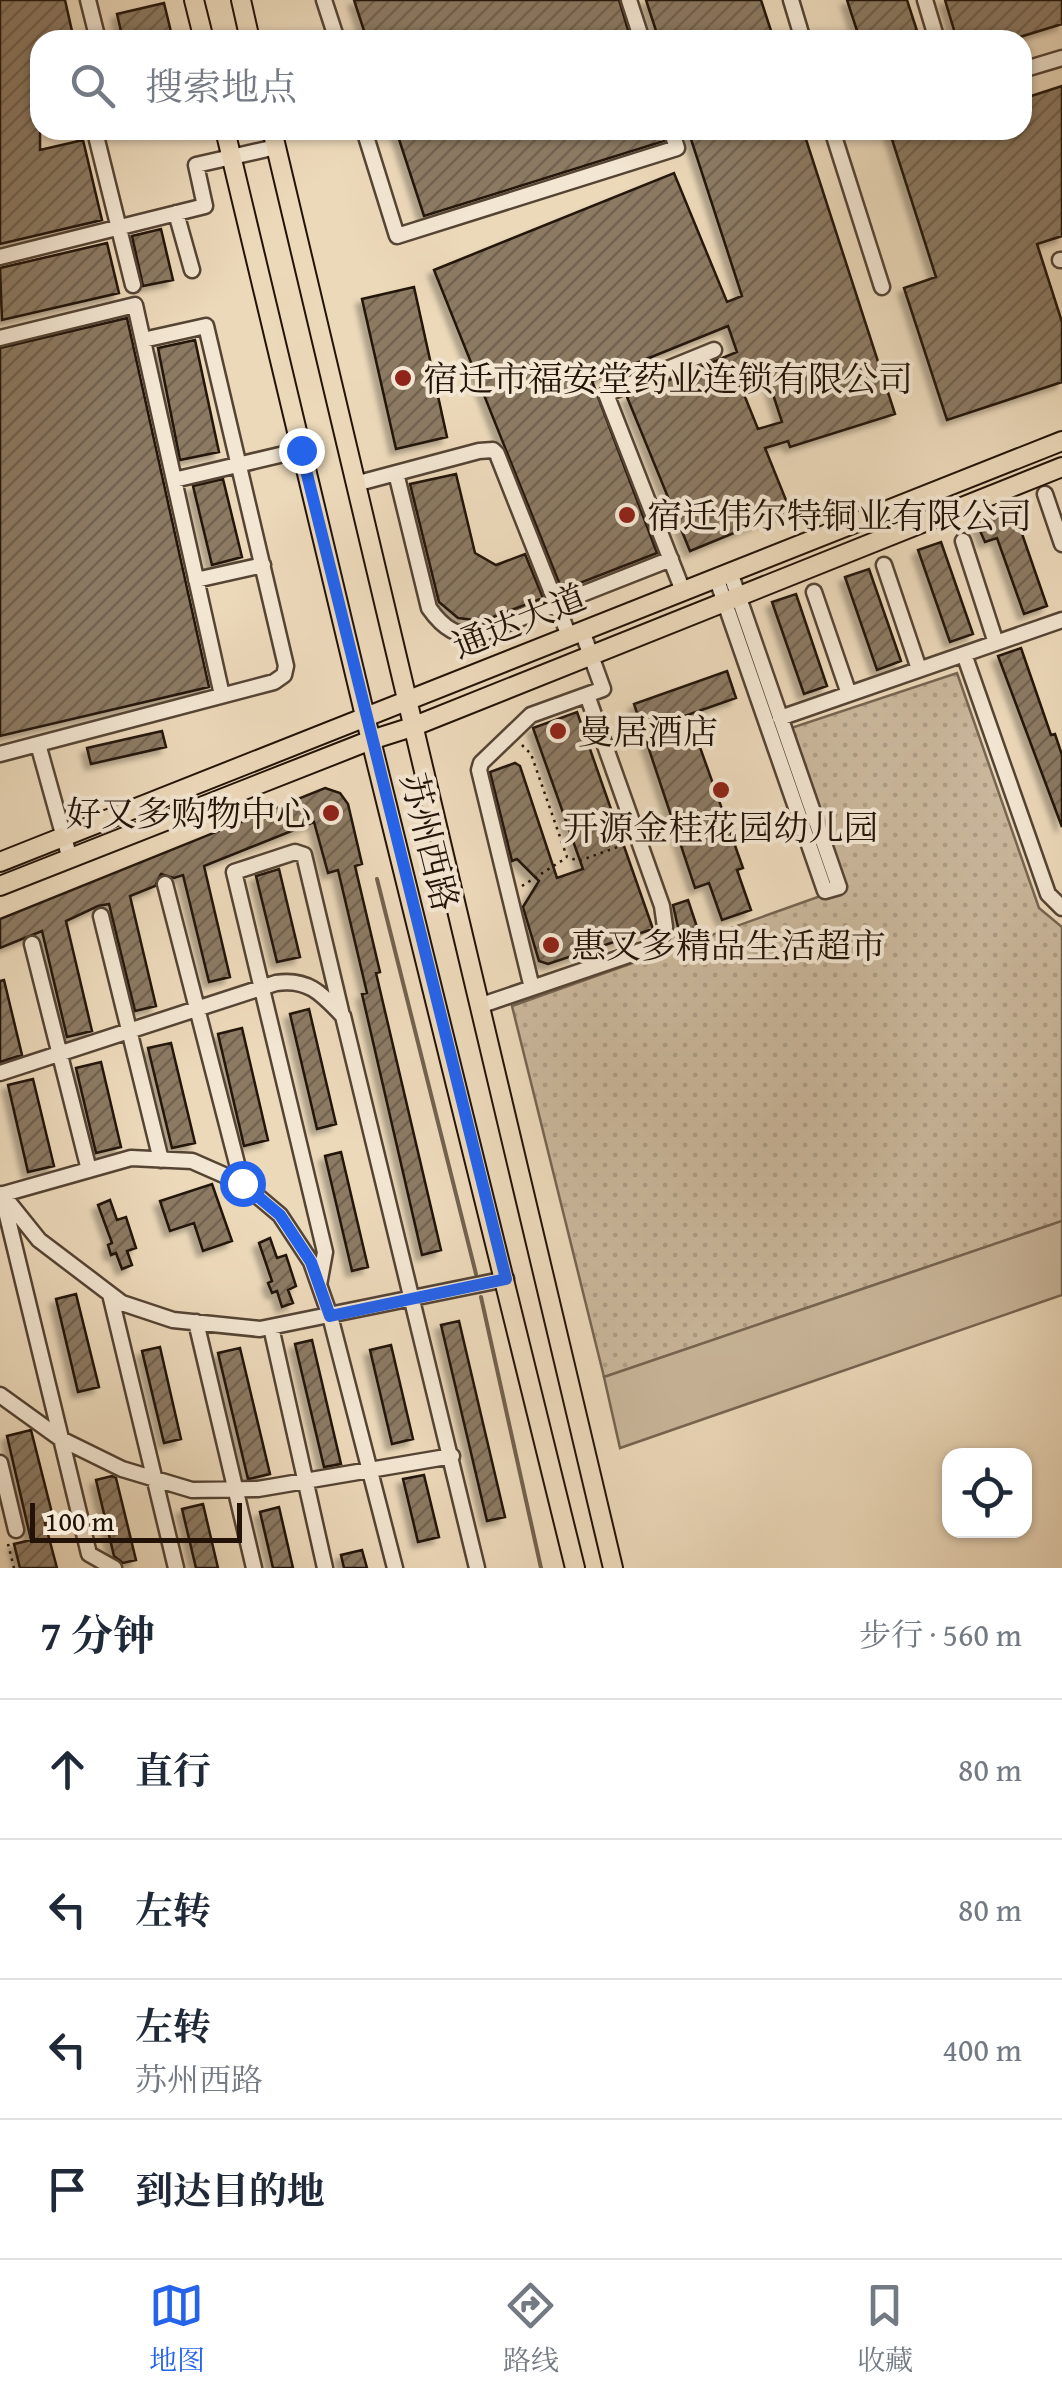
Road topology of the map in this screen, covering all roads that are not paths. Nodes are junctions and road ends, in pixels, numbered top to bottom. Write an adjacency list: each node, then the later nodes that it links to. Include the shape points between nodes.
1 (88, 0): 8 (street)
2 (194, 0): 9 (main road)
3 (241, 0): 10 (main road)
4 (324, 0): 11 (street)
5 (629, 0): 12 (street)
6 (791, 0): 13 (street)
7 (925, 0): 14 (street)
8 (96, 30)
9 (202, 30)
10 (248, 30)
11 (333, 30)
12 (639, 30)
13 (800, 30)
14 (934, 30)
15 (1062, 58): 16 (street)
16 (1032, 67)
17 (97, 140): 26 (street)
18 (228, 140): 24 (main road, 苏州西路)
19 (270, 140): 24 (street)
20 (274, 140): 40 (main road, 苏州西路)
21 (367, 140): 22 (street, via 397,236 676,148)
22 (673, 140)
23 (835, 140): 30 (street)
24 (232, 157): 25 (street, via 196,165 205,206); 35 (main road, 苏州西路)
25 (176, 213): 26 (street); 28 (street)
26 (118, 228): 27 (street); 29 (street)
27 (0, 257)
28 (192, 270)
29 (132, 285)
30 (882, 287)
31 (0, 338): 32 (street, via 135,306)
32 (143, 340): 36 (street, via 206,326); 39 (street)
33 (714, 350): 44 (street, via 606,394)
34 (1062, 440): 47 (main road, 通达大道)
35 (301, 450): 36 (street); 63 (main road, 苏州西路)
36 (240, 465): 39 (street); 45 (street)
37 (1062, 467): 51 (main road, 通达大道)
38 (396, 473): 40 (street); 52 (street, via 493,450); 52 (street, via 426,597 441,624 471,636)
39 (174, 480): 48 (street)
40 (355, 484): 62 (main road, 苏州西路)
41 (1045, 494): 43 (street)
42 (963, 540): 55 (street)
43 (1062, 544)
44 (671, 559): 49 (street); 52 (street)
45 (263, 565): 48 (street); 61 (street, via 284,675)
46 (884, 565): 58 (street)
47 (723, 575): 49 (main road, 通达大道); 51 (street)
48 (196, 580): 61 (street)
49 (683, 590): 54 (main road, 通达大道)
50 (814, 592): 59 (street)
51 (731, 599): 57 (main road, 通达大道); 65 (street)
52 (557, 606): 54 (street)
53 (1062, 620): 55 (street)
54 (575, 633): 57 (street); 62 (main road, 通达大道)
55 (996, 643): 56 (street)
56 (964, 654): 58 (street); 75 (street, via 1048,894)
57 (591, 656): 60 (street, via 603,689); 64 (main road, 通达大道)
58 (919, 670): 59 (street)
59 (849, 694): 65 (street)
60 (587, 695): 79 (street, via 530,714 479,770); 79 (street, via 665,928 660,943)
61 (222, 696): 67 (street)
62 (406, 700): 63 (main road, 通达大道); 64 (main road, 苏州西路)
63 (365, 716): 66 (main road, 苏州西路); 70 (main road, 通达大道)
64 (412, 727): 66 (main road, 通达大道); 80 (main road, 苏州西路)
65 (778, 727): 69 (street)
66 (371, 740): 71 (main road, 通达大道); 90 (main road, 苏州西路)
67 (38, 744): 68 (street); 70 (street)
68 (0, 754)
69 (792, 776): 69 (street, via 825,892 838,886)
70 (64, 837): 71 (street); 72 (main road, 通达大道)
71 (70, 858): 74 (main road, 通达大道)
72 (0, 862)
73 (165, 884): 81 (street)
74 (0, 886)
75 (1062, 908)
76 (101, 916): 83 (street)
77 (32, 944): 84 (street)
78 (262, 988): 81 (street); 82 (street, via 296,980); 82 (street, via 234,872 295,852 304,855); 91 (street, via 325,1252)
79 (532, 988): 80 (street)
80 (479, 1006): 114 (main road, 苏州西路)
81 (197, 1009): 83 (street); 88 (street)
82 (343, 1016): 93 (street)
83 (129, 1031): 84 (street); 86 (street)
84 (60, 1054): 85 (street); 87 (street)
85 (0, 1073)
86 (161, 1160): 87 (street, via 131,1158); 88 (street, via 192,1160)
87 (89, 1170): 89 (street)
88 (242, 1183): 91 (street, via 280,1215)
89 (1, 1192): 92 (street, via 39,1240); 98 (street)
90 (506, 1279): 93 (street); 113 (main road, 苏州西路)
91 (319, 1286): 94 (street)
92 (110, 1293): 95 (street, via 122,1303); 102 (street)
93 (413, 1299): 94 (street); 99 (street)
94 (330, 1316): 96 (street); 101 (street)
95 (196, 1322): 96 (street); 104 (street)
96 (271, 1328): 103 (street)
97 (0, 1395): 98 (street)
98 (61, 1439): 102 (street); 106 (street)
99 (452, 1456): 101 (street); 112 (street)
100 (0, 1463): 105 (street)
101 (369, 1469): 103 (street); 111 (street)
102 (154, 1479): 104 (street, via 192,1490); 108 (street)
103 (306, 1481): 104 (street); 110 (street)
104 (236, 1490): 109 (street)
105 (16, 1530)
106 (90, 1561): 107 (street)
107 (114, 1568)
108 (176, 1568)
109 (254, 1568)
110 (325, 1568)
111 (395, 1568)
112 (477, 1568)
113 (576, 1568)
114 (613, 1568)

